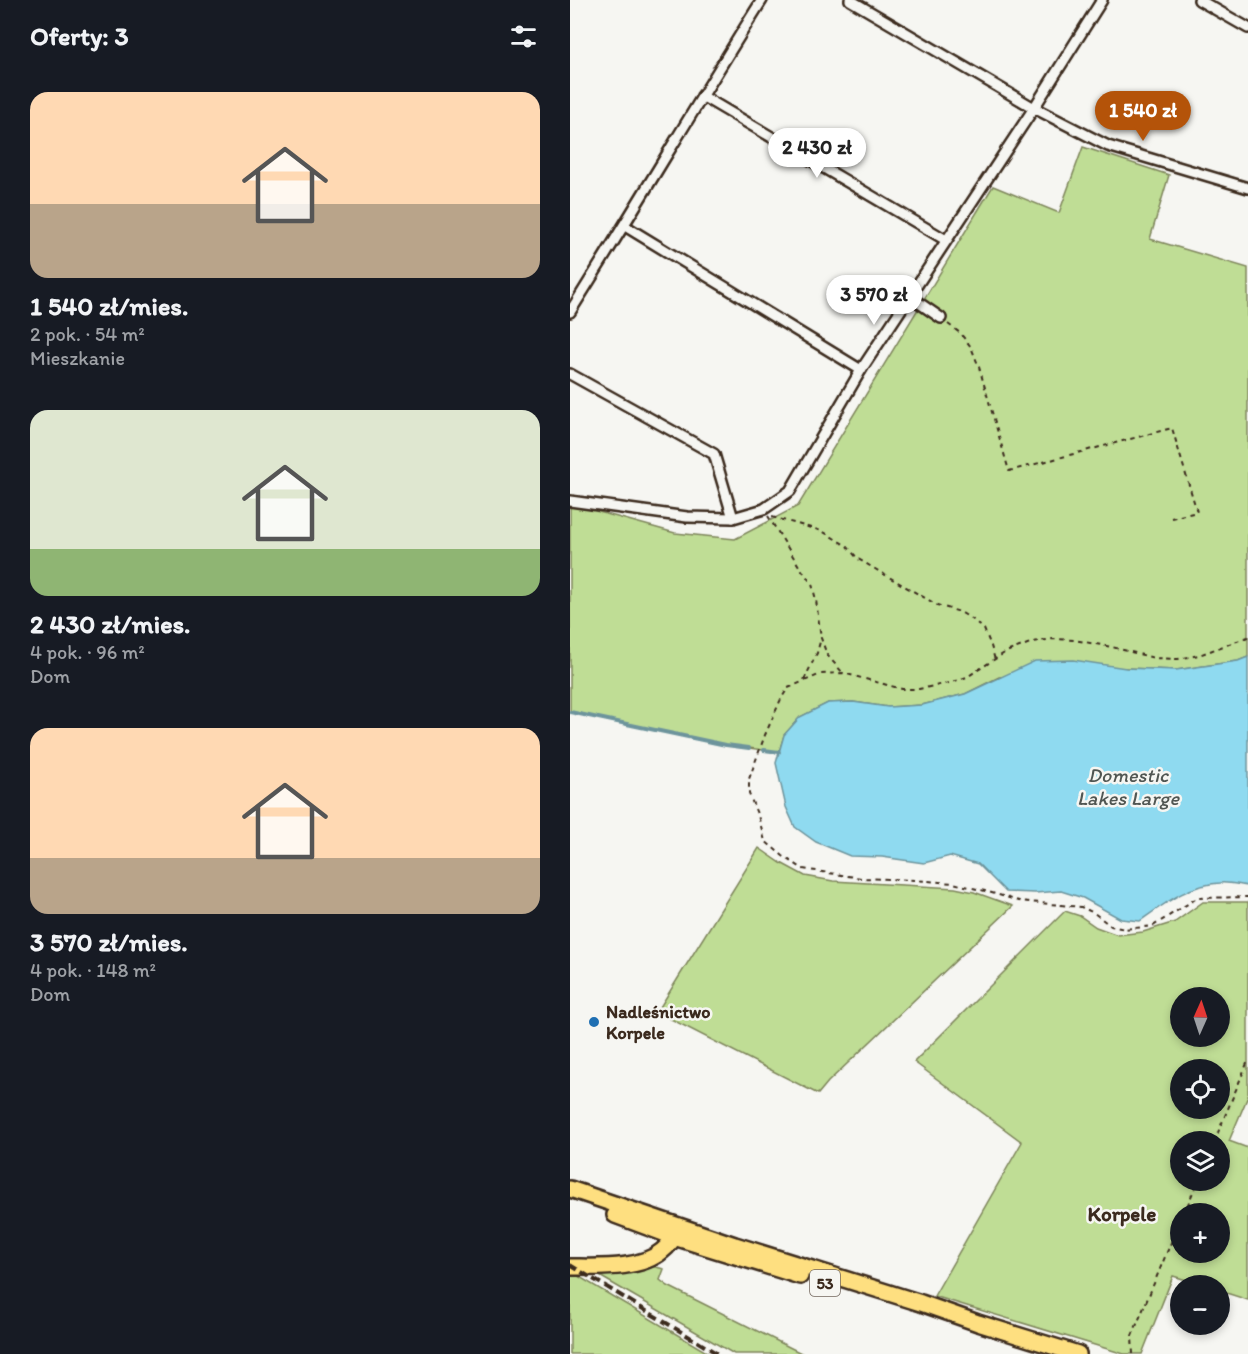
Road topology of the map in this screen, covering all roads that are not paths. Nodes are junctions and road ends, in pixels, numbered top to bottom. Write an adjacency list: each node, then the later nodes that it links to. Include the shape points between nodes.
1 (762, 0): 6 (street)
2 (850, 0): 7 (street)
3 (1102, 0): 7 (street)
4 (1199, 0): 5 (street)
5 (1248, 28)
6 (702, 96): 9 (street); 10 (street)
7 (1034, 108): 8 (street, via 1108,146); 10 (street)
8 (1248, 188)
9 (624, 226): 12 (street); 14 (street)
10 (946, 240): 11 (street)
11 (909, 296): 13 (street); 14 (street)
12 (570, 312)
13 (941, 318)
14 (861, 370): 17 (street, via 790,490 766,512)
15 (570, 374): 17 (street, via 714,454)
16 (570, 501): 17 (street, via 687,517)
17 (733, 518)
18 (570, 1189): 20 (main road, 53)
19 (570, 1197): 20 (main road, 53)
20 (677, 1231): 21 (main road, via 661,1252 643,1261); 22 (main road, 53, via 735,1245)
21 (570, 1267)
22 (1078, 1354)

